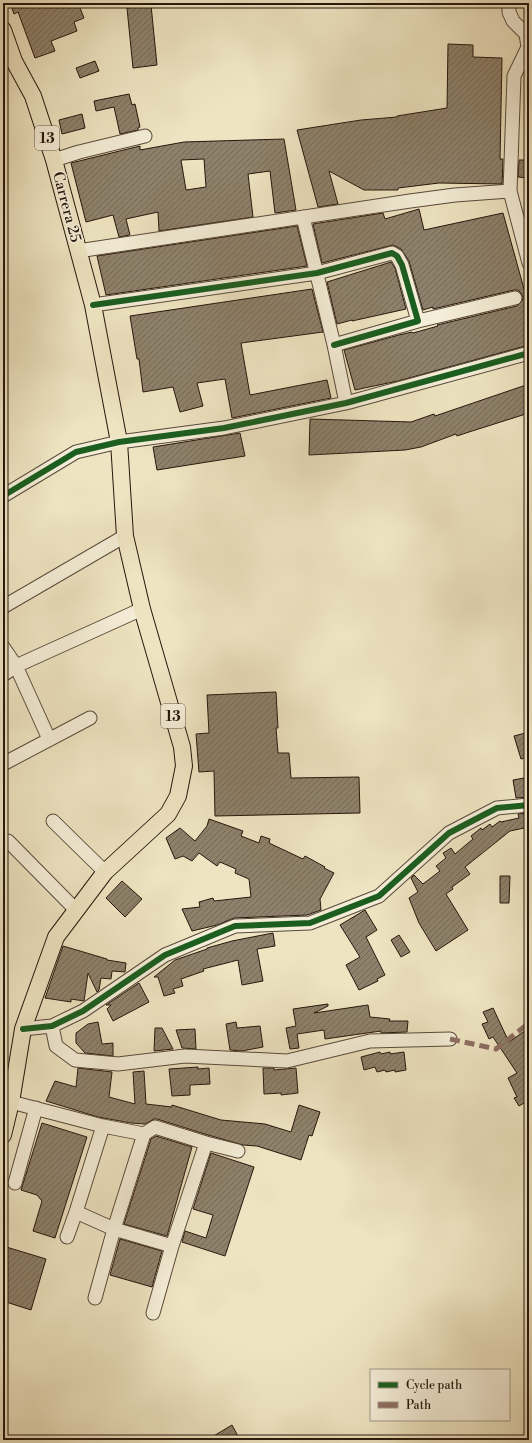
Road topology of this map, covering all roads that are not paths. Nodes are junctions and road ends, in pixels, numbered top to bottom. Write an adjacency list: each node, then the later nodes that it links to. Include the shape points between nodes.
1 (509, 3): 5 (street, via 509,12 513,21 526,34 528,47 514,76)
2 (3, 30): 4 (main road, Carrera 25 / 13, via 14,61 33,96)
3 (144, 136): 4 (street)
4 (54, 160): 7 (main road, Carrera 25 / 13)
5 (510, 191): 6 (street, via 455,195); 8 (street)
6 (303, 218): 7 (street); 9 (street)
7 (78, 251): 11 (main road, 13)
8 (529, 263)
9 (317, 273): 11 (street); 12 (street, via 392,253 402,265); 13 (street)
10 (515, 298): 12 (street)
11 (92, 305): 16 (main road, 13)
12 (418, 321): 13 (street)
13 (334, 344): 15 (street)
14 (529, 353): 15 (street)
15 (346, 403): 16 (street, via 224,428)
16 (119, 442): 17 (street, via 76,452); 18 (main road, 13)
17 (3, 496)
18 (125, 536): 19 (street); 20 (main road, 13)
19 (3, 608)
20 (142, 609): 22 (street); 30 (main road, 13, via 182,747 184,766 178,796 168,814)
21 (3, 647): 22 (street)
22 (16, 666): 23 (street); 25 (street)
23 (3, 675)
24 (90, 718): 25 (street)
25 (49, 739): 26 (street)
26 (3, 764)
27 (529, 806): 32 (street, via 497,808 449,833 379,896 310,923 235,926 165,955 83,1011)
28 (53, 821): 30 (street)
29 (8, 841): 31 (street)
30 (105, 872): 31 (main road, 13)
31 (76, 910): 33 (main road, 13, via 56,937)
32 (52, 1026): 33 (street); 34 (street, via 56,1046 75,1060 118,1064 185,1056 287,1061 370,1041)
33 (23, 1028): 35 (main road, 13)
34 (450, 1039)
35 (11, 1102): 36 (street); 39 (main road, 13)
36 (36, 1108): 37 (street); 42 (street)
37 (103, 1126): 38 (street); 43 (street)
38 (144, 1134): 40 (street, via 155,1127); 44 (street)
39 (3, 1135)
40 (206, 1143): 41 (street); 46 (street)
41 (238, 1151)
42 (15, 1183)
43 (76, 1212): 44 (street); 45 (street)
44 (114, 1229): 46 (street); 47 (street)
45 (67, 1236)
46 (172, 1246): 48 (street)
47 (95, 1298)
48 (153, 1313)

